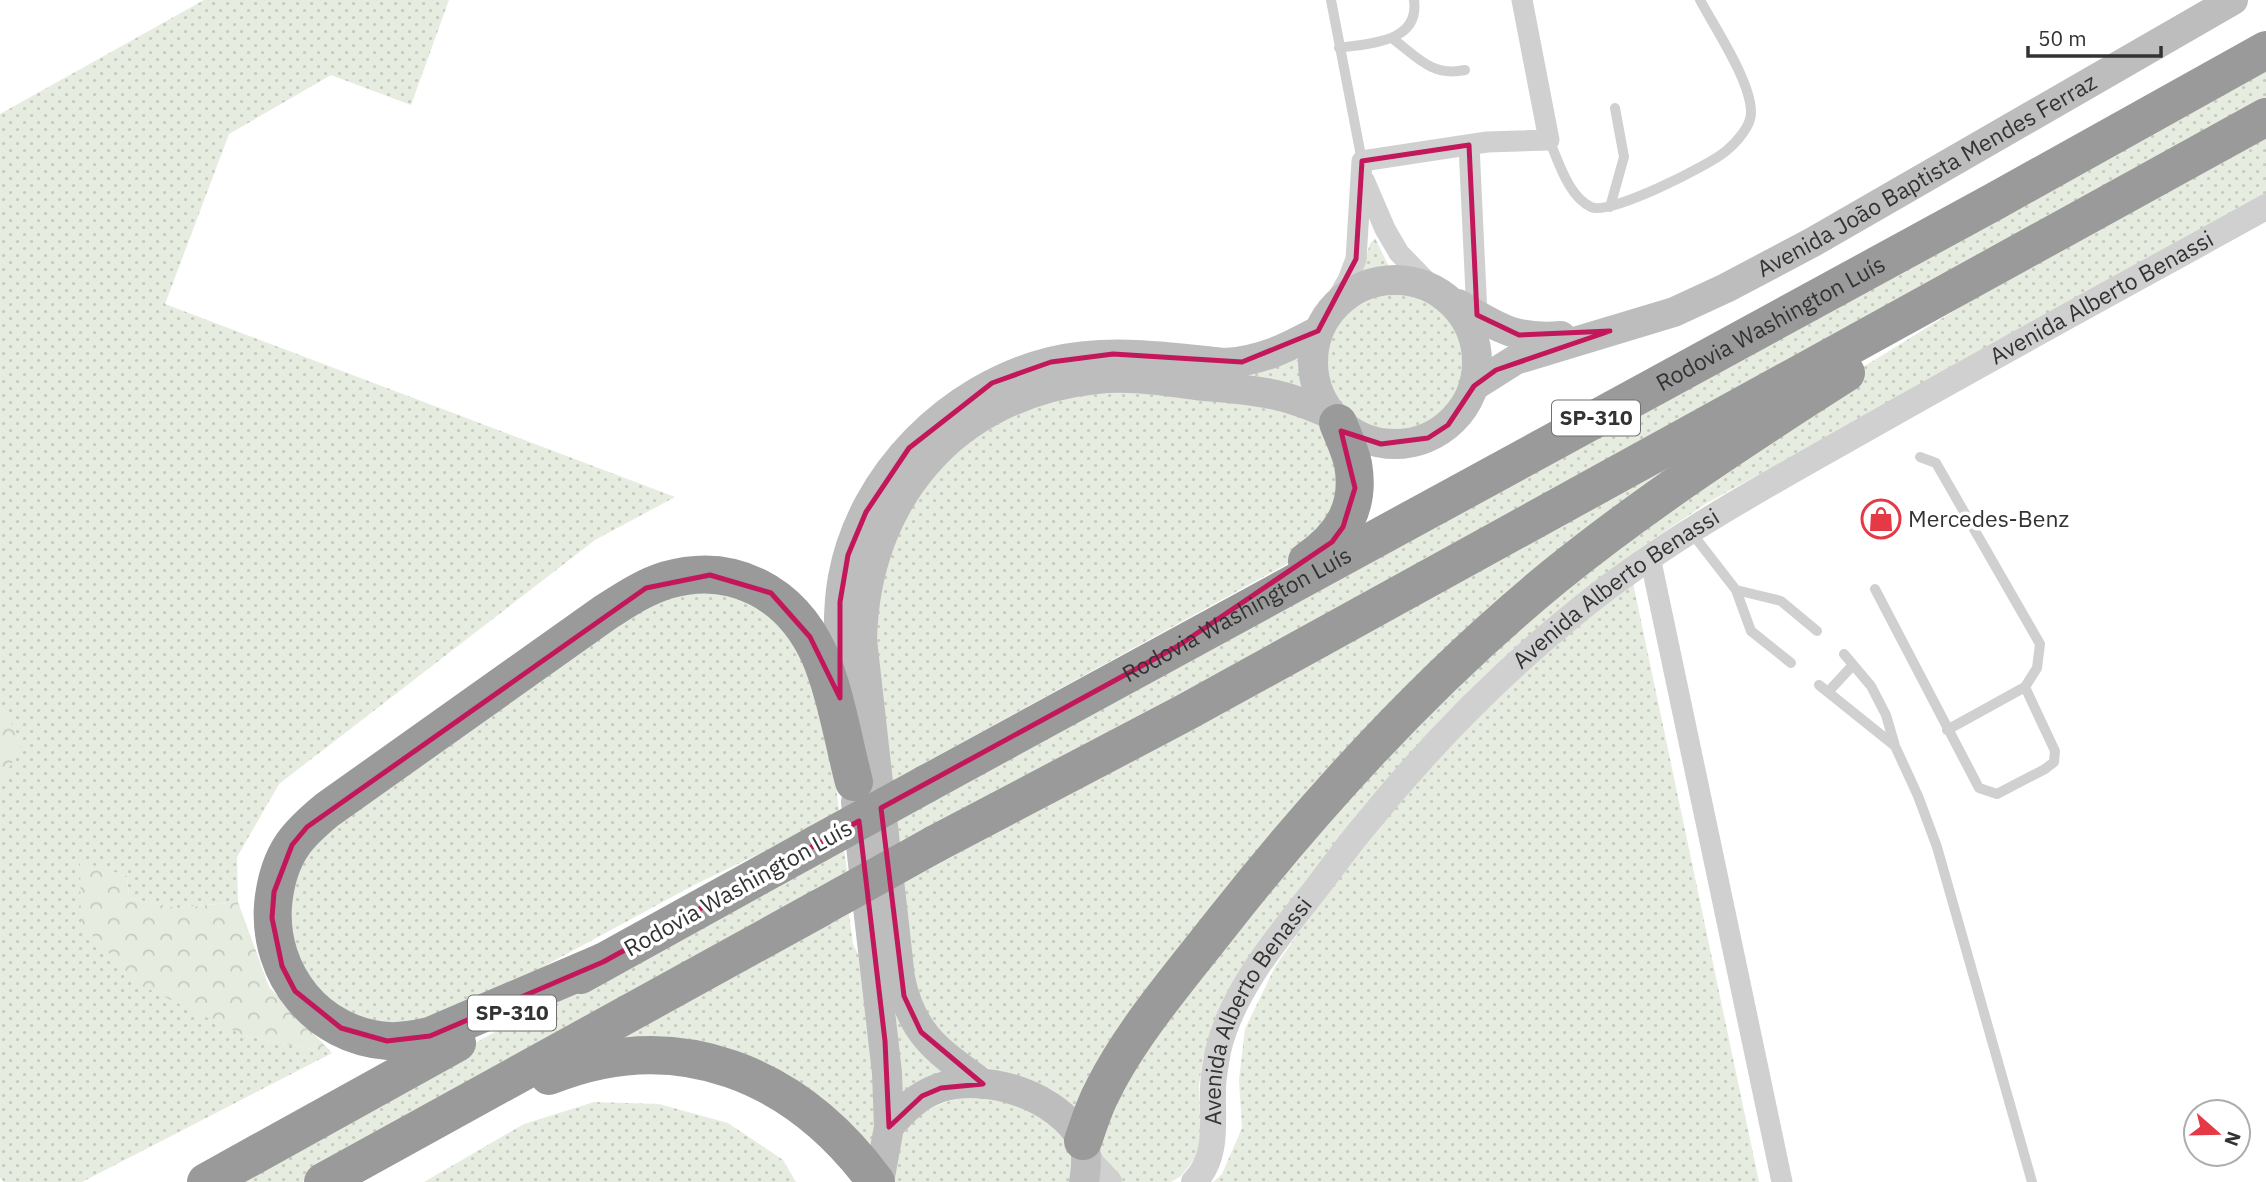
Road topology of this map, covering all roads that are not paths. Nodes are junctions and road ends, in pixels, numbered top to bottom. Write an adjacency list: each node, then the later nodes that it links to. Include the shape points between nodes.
1 (1331, 0): 7 (lane)
2 (1415, 0): 6 (lane, via 1410,26)
3 (1522, 0): 12 (street)
4 (1700, 0): 16 (lane, via 1744,81 1752,113 1744,132 1726,152)
5 (2233, 0): 21 (main road, Avenida João Baptista Mendes Ferraz, via 1726,288 1674,312)
6 (1392, 38): 7 (lane); 9 (lane, via 1439,71)
7 (1339, 48): 14 (lane)
8 (2266, 50): 30 (highway, Rodovia Washington Luís / SP-310)
9 (1465, 70)
10 (1615, 108): 16 (lane, via 1624,157)
11 (2266, 117): 15 (highway, SP-310)
12 (1549, 140): 13 (street); 16 (lane, via 1576,197 1593,208)
13 (1469, 145): 14 (street); 20 (street)
14 (1362, 168): 18 (street, via 1399,253); 19 (street, via 1356,259)
15 (2130, 191): 40 (highway, SP-310, bridge); 42 (highway, via 1687,478 1513,611 1346,774 1233,909 1162,1001 1102,1090)
16 (1610, 207)
17 (2266, 207): 25 (street, Avenida Alberto Benassi)
18 (1441, 294): 19 (main road, via 1405,279 1378,280 1353,290); 20 (main road)
19 (1325, 319): 23 (main road, via 1312,352 1313,374 1319,395); 37 (main road, via 1265,357 1242,362 1114,354 1051,362 992,383 927,429 895,463 872,500 843,576 839,653)
20 (1476, 327): 21 (main road, Avenida João Baptista Mendes Ferraz, via 1540,338); 22 (main road)
21 (1610, 331): 22 (main road, Avenida João Baptista Mendes Ferraz, via 1515,360)
22 (1474, 386): 23 (main road, via 1464,408 1448,425 1405,444 1381,444 1358,436)
23 (1334, 418): 30 (highway, via 1353,464 1355,488 1343,527 1311,558); 39 (main road, via 1281,396 1136,378 1060,384 1025,395 975,421 934,454 901,495 869,574 862,640 900,978 920,1032)
24 (1920, 457): 34 (lane, via 1936,463 2040,645 2038,668)
25 (1690, 530): 26 (street, Avenida Alberto Benassi); 28 (lane)
26 (1650, 557): 47 (street, Avenida Alberto Benassi, via 1579,609 1443,737 1366,823 1292,919 1250,980 1226,1026 1214,1072 1212,1148); 48 (street)
27 (1875, 589): 35 (lane)
28 (1736, 590): 29 (lane, via 1781,601); 32 (lane, via 1751,631)
29 (1816, 631)
30 (1178, 646): 38 (highway, Rodovia Washington Luís / SP-310, bridge)
31 (1844, 654): 33 (lane)
32 (1791, 663)
33 (1853, 665): 36 (lane, via 1871,686); 36 (lane, via 1823,688)
34 (2025, 687): 35 (lane); 35 (lane, via 2055,751 2054,762 2045,769 1997,794 1989,793 1979,788)
35 (1947, 730)
36 (1895, 746): 49 (lane, via 1937,847)
37 (854, 782): 38 (highway, via 820,658 799,621 778,599 752,584 730,577 686,576 646,588 606,612 327,810 292,845 274,892 275,943 295,991 324,1017 362,1036 408,1041 430,1036); 41 (main road, via 885,1041)
38 (603, 962): 43 (highway, Rodovia Washington Luís / SP-310)
39 (983, 1084): 41 (main road, via 941,1088 922,1096); 42 (main road, via 1034,1098 1055,1110 1071,1125)
40 (430, 1123): 44 (highway, SP-310); 45 (highway, via 577,1065 628,1057 684,1058 717,1064 784,1093 834,1131)
41 (889, 1127): 45 (main road)
42 (1084, 1159): 46 (street)
43 (206, 1182)
44 (323, 1182)
45 (877, 1182)
46 (1109, 1182)
47 (1194, 1182)
48 (1782, 1182)
49 (2032, 1182)

